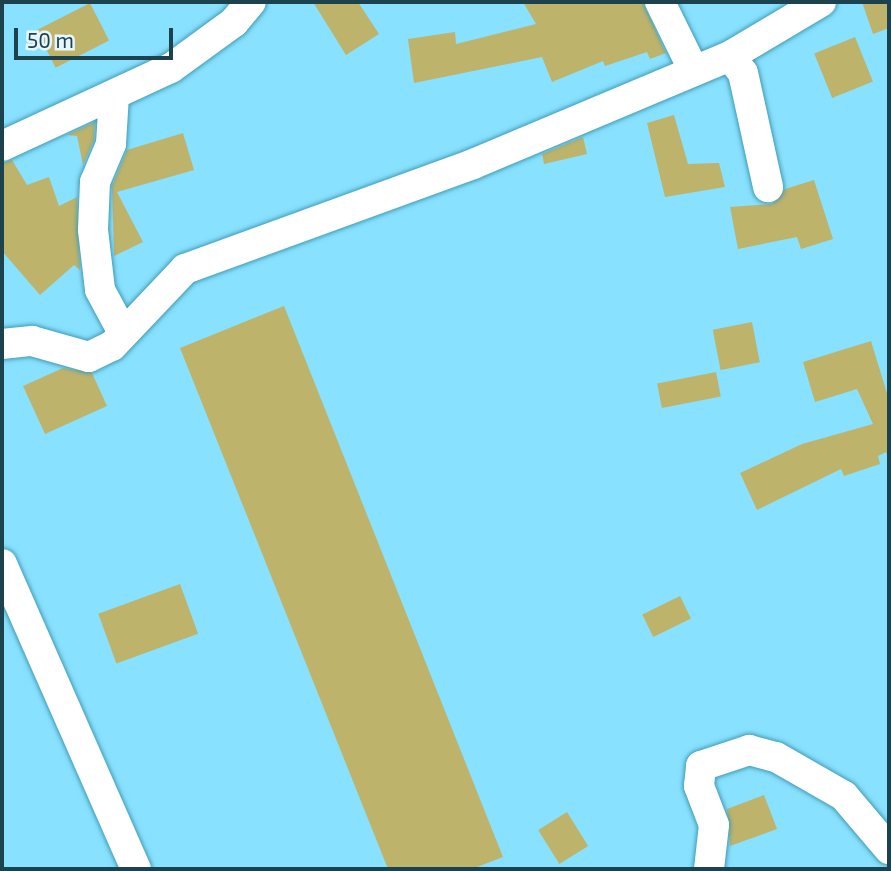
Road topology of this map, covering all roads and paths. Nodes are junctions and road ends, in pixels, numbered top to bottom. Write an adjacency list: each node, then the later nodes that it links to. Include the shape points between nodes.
1 (250, 2): 6 (street, via 234,22 172,68)
2 (660, 2): 5 (street)
3 (821, 2): 4 (street)
4 (730, 56): 5 (street); 8 (street, via 743,73)
5 (694, 71): 9 (street, via 473,164 185,269)
6 (114, 95): 7 (street); 9 (street, via 111,144 95,182 93,230 100,290)
7 (2, 146)
8 (768, 187)
9 (121, 329): 10 (street, via 112,346 89,357 32,341)
10 (2, 344)
11 (2, 564): 13 (street)
12 (889, 849): 14 (street, via 845,796 776,757 749,750 701,766 699,786 714,825)
13 (136, 869)
14 (709, 869)

